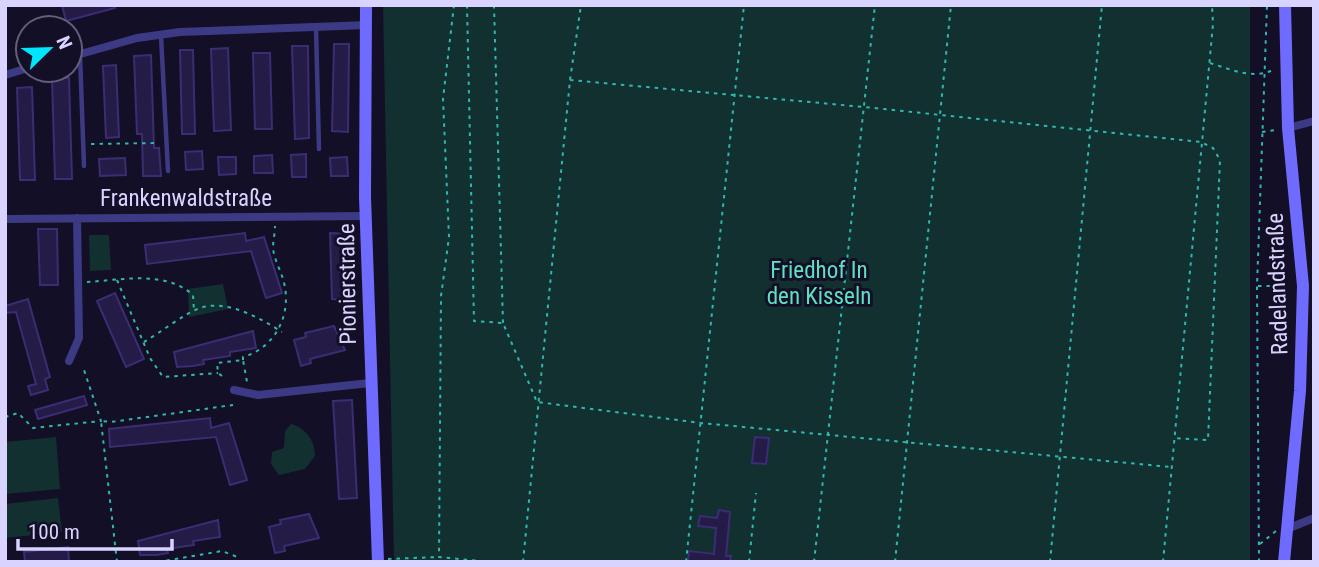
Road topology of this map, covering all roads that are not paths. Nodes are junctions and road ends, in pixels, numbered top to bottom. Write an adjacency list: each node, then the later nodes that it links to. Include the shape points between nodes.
1 (366, 5): 3 (street, Pionierstraße)
2 (1285, 5): 9 (street, Radelandstraße)
3 (367, 25): 4 (street); 13 (street, Pionierstraße)
4 (316, 27): 5 (street); 10 (lane)
5 (161, 35): 6 (street); 12 (lane)
6 (84, 53)
7 (81, 84): 11 (lane)
8 (1314, 121): 9 (street)
9 (1288, 128): 16 (street, Radelandstraße)
10 (319, 149)
11 (84, 166)
12 (168, 170)
13 (366, 216): 14 (street, Frankenwaldstraße); 18 (street, Pionierstraße)
14 (77, 218): 15 (street, Frankenwaldstraße); 17 (street, via 79,338)
15 (5, 219)
16 (1308, 285): 21 (street, Radelandstraße)
17 (69, 361)
18 (370, 383): 19 (street, via 258,395); 22 (street, Pionierstraße)
19 (234, 390)
20 (1314, 518): 21 (street)
21 (1287, 529): 23 (street, Radelandstraße)
22 (378, 561)
23 (1284, 562)

